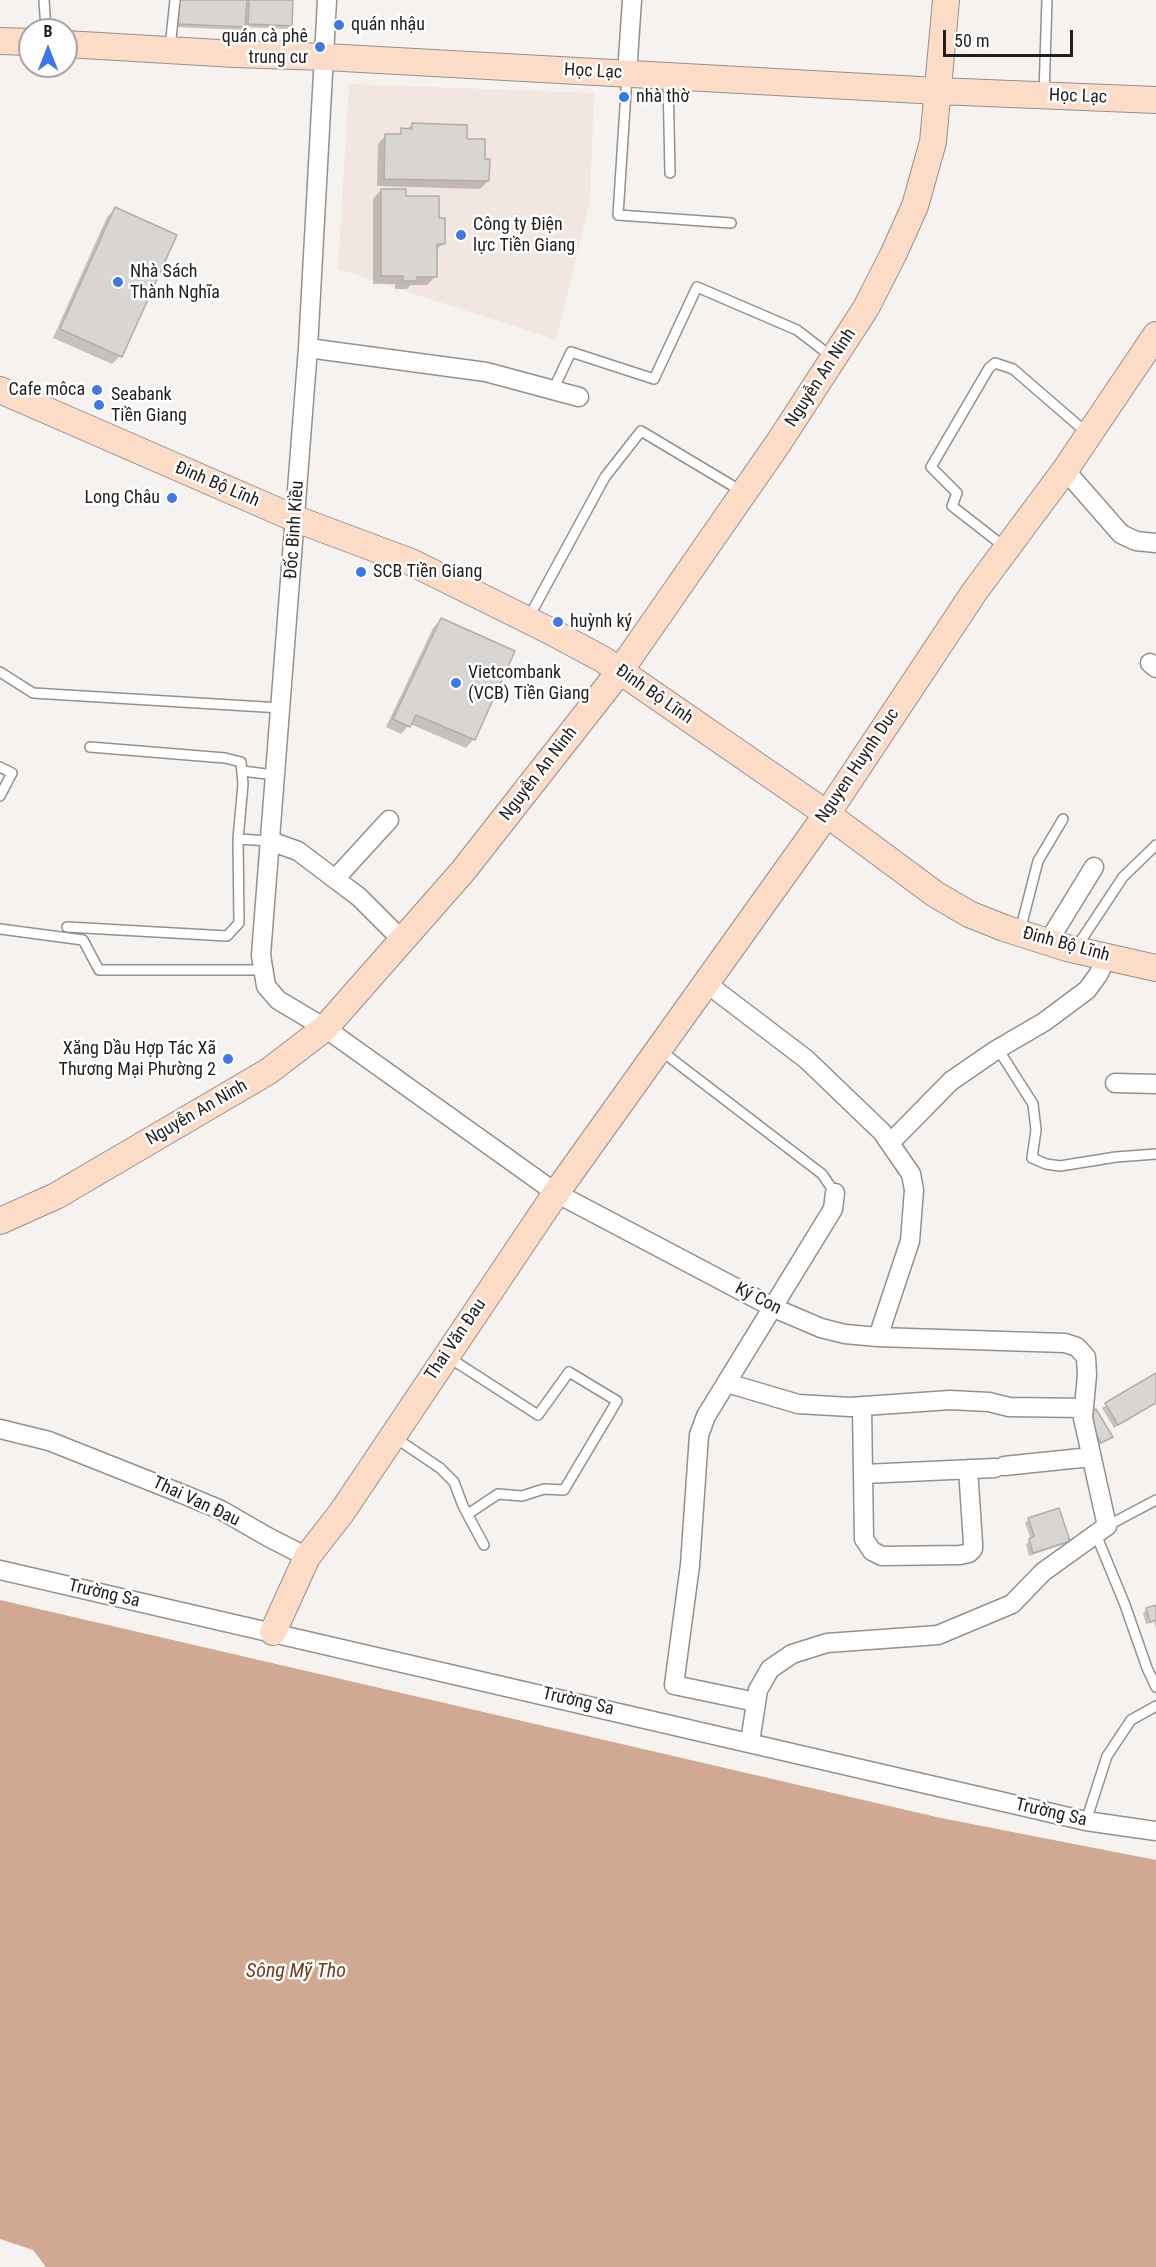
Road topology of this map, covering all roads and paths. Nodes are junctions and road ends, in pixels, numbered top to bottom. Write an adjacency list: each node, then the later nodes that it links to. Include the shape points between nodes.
1 (44, 0): 7 (lane)
2 (175, 0): 11 (lane)
3 (327, 0): 12 (street, Đốc Binh Kiều)
4 (632, 0): 13 (street)
5 (946, 0): 15 (street, Nguyễn An Ninh)
6 (1047, 0): 16 (lane)
7 (45, 18)
8 (0, 41): 9 (street)
9 (18, 42)
10 (78, 45): 11 (street, Học Lạc)
11 (169, 50): 12 (street, Học Lạc)
12 (324, 57): 13 (street, Học Lạc); 21 (street, Đốc Binh Kiều)
13 (627, 74): 14 (street, Học Lạc); 19 (lane, via 618,215)
14 (668, 76): 15 (street, Học Lạc); 18 (lane)
15 (938, 91): 16 (street, Học Lạc); 22 (street, Nguyễn An Ninh, via 933,142 915,206 866,308)
16 (1044, 95): 17 (street, Học Lạc)
17 (1156, 100)
18 (670, 173)
19 (730, 223)
20 (1156, 335): 26 (street, Nguyen Huynh Duc)
21 (308, 348): 24 (street, via 486,372); 29 (street, Đốc Binh Kiều)
22 (833, 358): 24 (lane, via 796,330 697,287 654,379 571,352); 28 (street, Nguyễn An Ninh)
23 (0, 390): 29 (street, Đinh Bộ Lĩnh)
24 (553, 390): 25 (street)
25 (579, 397)
26 (1089, 435): 27 (street, Nguyen Huynh Duc); 31 (lane, via 1013,369 995,363 989,368 932,467 957,493 952,506)
27 (1065, 470): 30 (street, via 1121,534 1136,541); 31 (street, Nguyen Huynh Duc)
28 (744, 493): 32 (lane, via 640,431 605,477); 33 (street, Nguyễn An Ninh)
29 (296, 519): 32 (street, Đinh Bộ Lĩnh, via 411,562); 35 (street, Đốc Binh Kiều)
30 (1156, 543)
31 (1007, 549): 41 (street, Nguyen Huynh Duc)
32 (527, 619): 33 (street, Đinh Bộ Lĩnh)
33 (620, 671): 41 (street, Đinh Bộ Lĩnh); 52 (street, Nguyễn An Ninh, via 463,871)
34 (0, 672): 35 (lane, via 33,693)
35 (280, 708): 39 (street, Đốc Binh Kiều)
36 (90, 747): 38 (lane, via 225,758 241,762)
37 (0, 767): 40 (lane, via 12,772)
38 (242, 771): 39 (lane); 44 (lane)
39 (275, 775): 45 (street, Đốc Binh Kiều)
40 (0, 796)
41 (827, 814): 51 (street, Đinh Bộ Lĩnh, via 935,894 969,914); 58 (street, Nguyen Huynh Duc)
42 (1064, 819): 51 (lane, via 1038,861)
43 (389, 820): 48 (street)
44 (238, 839): 45 (lane); 49 (lane, via 239,923 227,936)
45 (270, 841): 48 (street, via 298,851); 57 (street, Đốc Binh Kiều, via 261,955)
46 (1156, 844): 54 (lane, via 1123,877)
47 (1094, 867): 53 (street)
48 (335, 879): 52 (street)
49 (67, 927)
50 (0, 929): 57 (lane, via 83,940 99,970)
51 (1019, 933): 53 (street, Đinh Bộ Lĩnh)
52 (402, 940): 59 (street, Nguyễn An Ninh)
53 (1048, 942): 54 (street, Đinh Bộ Lĩnh)
54 (1075, 950): 55 (street, Đinh Bộ Lĩnh)
55 (1107, 957): 56 (street, Đinh Bộ Lĩnh); 61 (street, via 1088,990)
56 (1153, 963)
57 (264, 970): 59 (street, Đốc Binh Kiều, via 266,986 278,1000)
58 (706, 983): 60 (street, Nguyen Huynh Duc); 64 (street, via 806,1059)
59 (325, 1028): 66 (street, Ký Con); 68 (street, Nguyễn An Ninh, via 269,1071 56,1196)
60 (658, 1049): 66 (street, Nguyen Huynh Duc); 67 (lane, via 822,1174)
61 (998, 1049): 64 (street, via 951,1081); 65 (lane, via 1033,1104 1036,1130 1032,1158 1060,1166)
62 (1115, 1083): 63 (street)
63 (1156, 1084)
64 (890, 1143): 70 (street, via 911,1174 913,1200 910,1241)
65 (1156, 1154)
66 (556, 1193): 69 (street, Ký Con); 71 (street, Thai Văn Đau)
67 (836, 1193): 69 (street, via 833,1209)
68 (0, 1221)
69 (774, 1308): 70 (street, Ký Con, via 821,1328); 72 (street)
70 (878, 1337): 74 (street, Ký Con, via 1065,1343 1077,1347 1086,1357)
71 (445, 1355): 76 (street, Thai Văn Đau); 81 (lane, via 538,1415 568,1372 617,1401 564,1490 544,1489 522,1496 498,1494)
72 (727, 1383): 73 (street, via 798,1404); 88 (street, via 699,1435 690,1565 674,1685)
73 (862, 1407): 74 (street, via 950,1401); 79 (street)
74 (1084, 1408): 77 (street, Ký Con)
75 (0, 1429): 84 (street, Thai Van Đau, via 49,1441 174,1490)
76 (392, 1436): 81 (lane, via 454,1482); 84 (street, Thai Văn Đau, via 342,1512)
77 (1091, 1457): 78 (street); 82 (street, Ký Con)
78 (968, 1469): 79 (street); 79 (street, via 974,1549 960,1556 882,1556 872,1551 864,1539)
79 (864, 1474)
80 (1156, 1500): 82 (lane)
81 (468, 1514): 83 (lane)
82 (1101, 1529): 87 (lane); 88 (street, via 1043,1572 1012,1604 938,1635 827,1643 792,1654 770,1669)
83 (484, 1545)
84 (306, 1557): 86 (street, Thai Văn Đau)
85 (0, 1570): 86 (street, Trường Sa)
86 (273, 1632): 90 (street, Trường Sa)
87 (1156, 1687)
88 (756, 1702): 90 (street)
89 (1156, 1706): 91 (lane, via 1131,1720 1107,1756)
90 (750, 1742): 91 (street, Trường Sa)
91 (1086, 1821): 92 (street, Trường Sa)
92 (1156, 1831)

